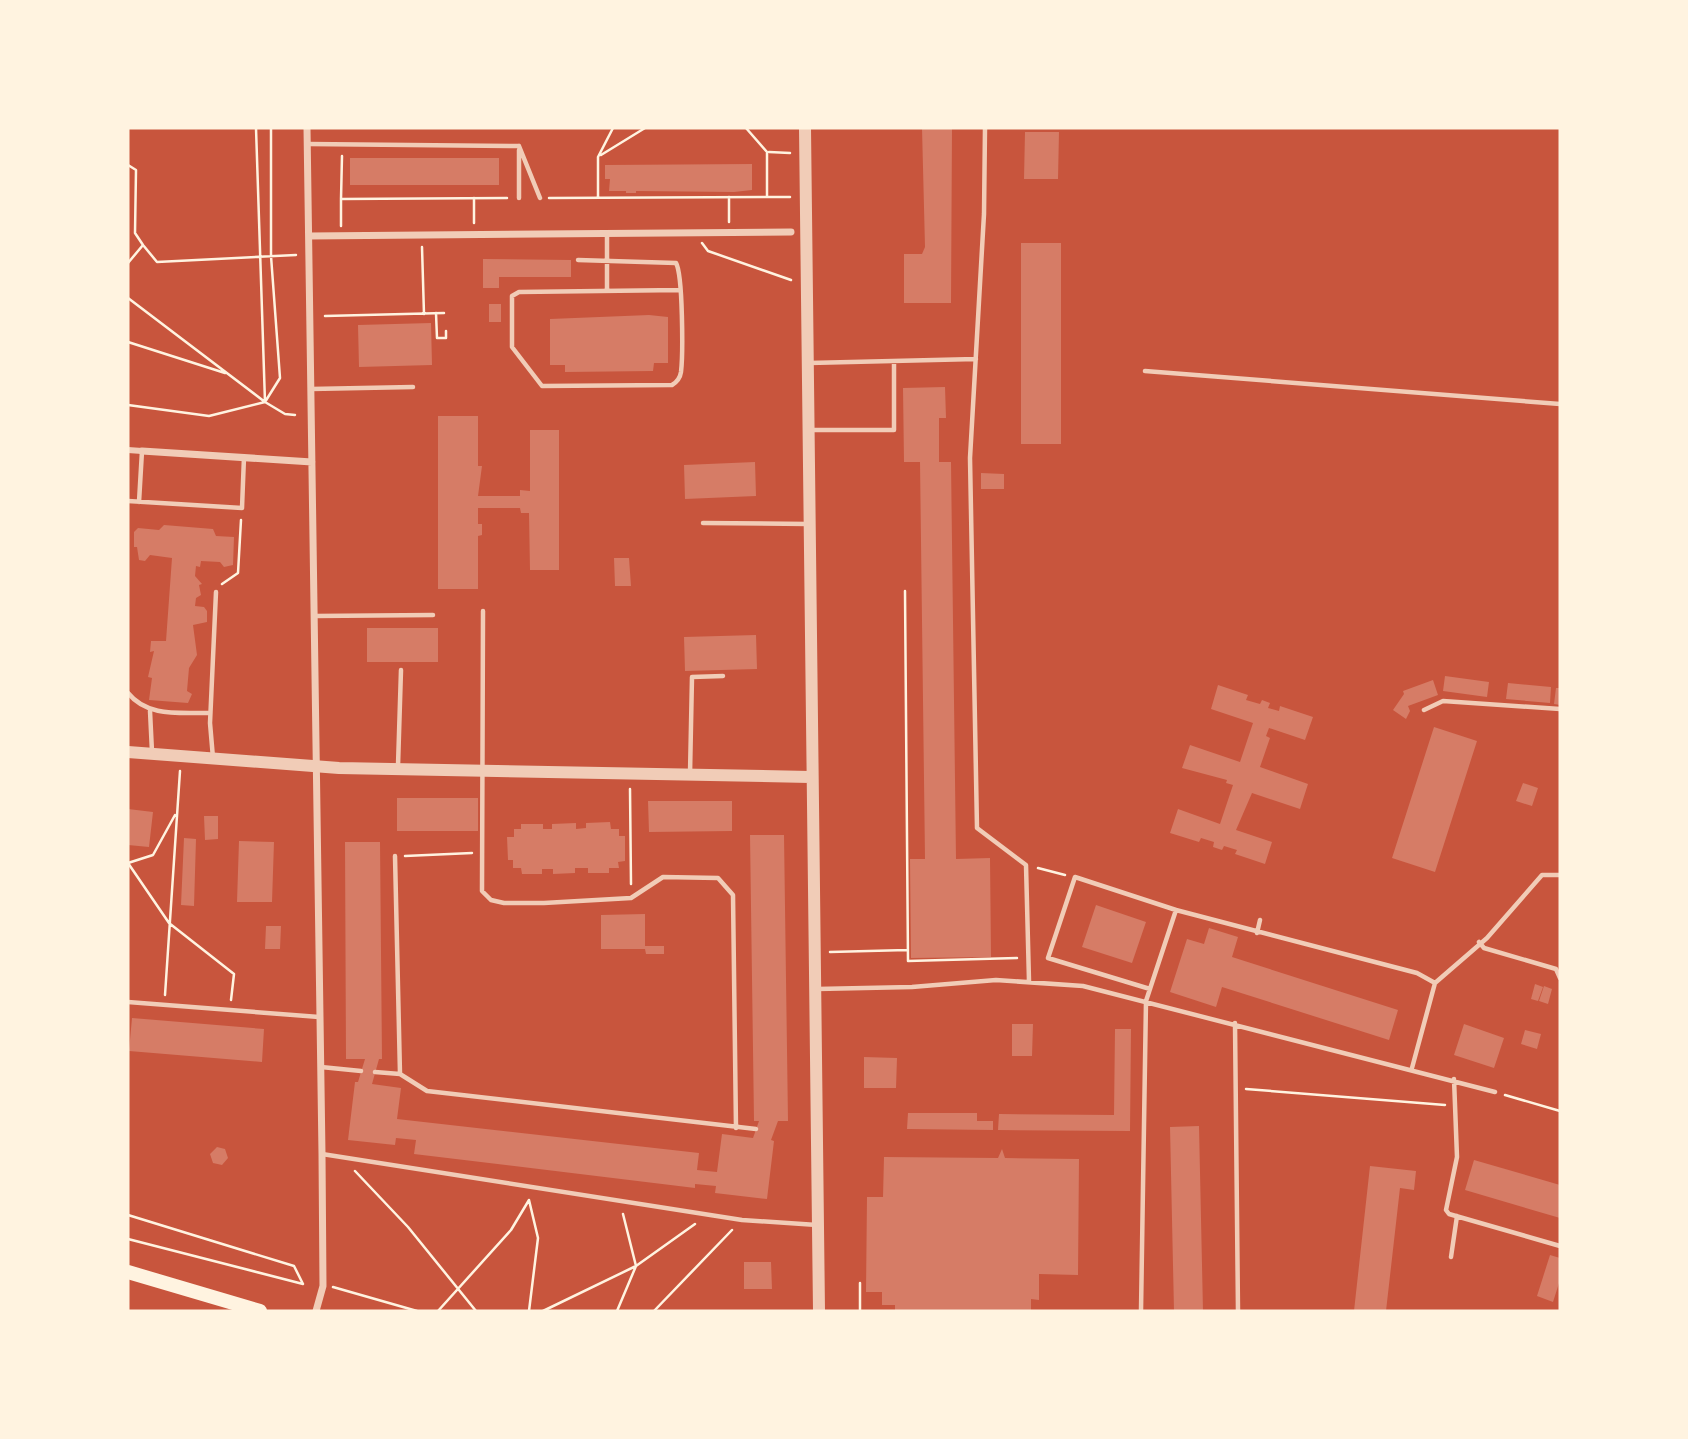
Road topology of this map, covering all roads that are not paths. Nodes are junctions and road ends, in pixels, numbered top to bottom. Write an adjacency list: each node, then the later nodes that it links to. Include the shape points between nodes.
1 (307, 128): 4 (street)
2 (805, 128): 9 (street)
3 (985, 128): 16 (lane)
4 (307, 144): 5 (lane); 11 (street)
5 (519, 146): 6 (lane); 7 (lane)
6 (519, 198)
7 (540, 198)
8 (791, 232): 9 (lane); 10 (street)
9 (806, 232): 18 (street)
10 (607, 233): 11 (street); 13 (lane)
11 (309, 236): 21 (street)
12 (578, 260): 13 (lane)
13 (607, 260): 14 (lane, via 676,263); 15 (lane)
14 (680, 290): 15 (lane); 15 (lane, via 678,381 672,385 542,386 512,347 512,296 519,292)
15 (607, 291)
16 (976, 359): 17 (lane); 58 (lane, via 970,458 977,828 1026,865)
17 (894, 361): 18 (lane); 23 (lane, via 894,429)
18 (808, 363): 23 (street)
19 (1145, 371): 22 (lane)
20 (413, 387): 21 (lane)
21 (311, 389): 27 (street)
22 (1560, 404)
23 (809, 430): 31 (street)
24 (128, 450): 25 (street)
25 (142, 451): 26 (street); 29 (lane)
26 (244, 457): 27 (street); 29 (lane, via 242,508)
27 (312, 462): 35 (street)
28 (128, 501): 29 (lane)
29 (139, 502)
30 (703, 523): 31 (lane)
31 (809, 524): 50 (street)
32 (216, 592): 42 (lane)
33 (483, 611): 48 (lane)
34 (433, 615): 35 (lane)
35 (315, 616): 46 (street)
36 (401, 670): 47 (lane)
37 (723, 676): 49 (lane, via 692,677)
38 (128, 693): 41 (lane)
39 (1560, 709): 40 (lane, via 1443,701)
40 (1424, 710)
41 (150, 711): 42 (lane); 44 (lane)
42 (210, 713): 45 (lane)
43 (128, 752): 44 (street)
44 (152, 754): 45 (street)
45 (213, 758): 46 (street)
46 (318, 767): 47 (street); 64 (street)
47 (398, 770): 48 (street)
48 (483, 772): 49 (street); 73 (lane, via 482,891 491,900 544,903 631,898 663,877 718,878 733,895)
49 (690, 775): 50 (street)
50 (810, 777): 60 (street)
51 (395, 856): 70 (lane)
52 (1560, 875): 56 (lane, via 1542,875)
53 (1176, 910): 55 (lane); 61 (lane); 61 (lane, via 1075,877 1048,958)
54 (1260, 920): 55 (lane)
55 (1257, 933): 59 (lane, via 1417,973)
56 (1479, 942): 57 (lane, via 1484,948 1556,969); 59 (lane)
57 (1560, 978)
58 (1030, 981): 60 (lane); 62 (lane, via 1083,985)
59 (1435, 983): 67 (lane)
60 (813, 989): 77 (street)
61 (1150, 989): 62 (lane)
62 (1146, 1000): 65 (lane); 84 (lane)
63 (128, 1002): 64 (lane)
64 (320, 1017): 66 (street)
65 (1235, 1023): 67 (lane); 85 (lane)
66 (321, 1067): 68 (lane); 75 (street)
67 (1412, 1068): 71 (lane)
68 (361, 1071)
69 (375, 1072): 70 (lane)
70 (400, 1074): 73 (lane, via 427,1091)
71 (1454, 1079): 72 (lane); 76 (lane, via 1457,1157 1446,1207 1449,1214)
72 (1495, 1092)
73 (736, 1128): 74 (lane)
74 (756, 1129)
75 (322, 1154): 77 (lane, via 741,1220); 82 (street, via 323,1286)
76 (1457, 1216): 78 (lane); 79 (lane)
77 (817, 1225): 83 (street)
78 (1560, 1246)
79 (1451, 1257)
80 (128, 1272): 81 (main road)
81 (260, 1311)
82 (316, 1311)
83 (819, 1311)
84 (1141, 1311)
85 (1238, 1311)

